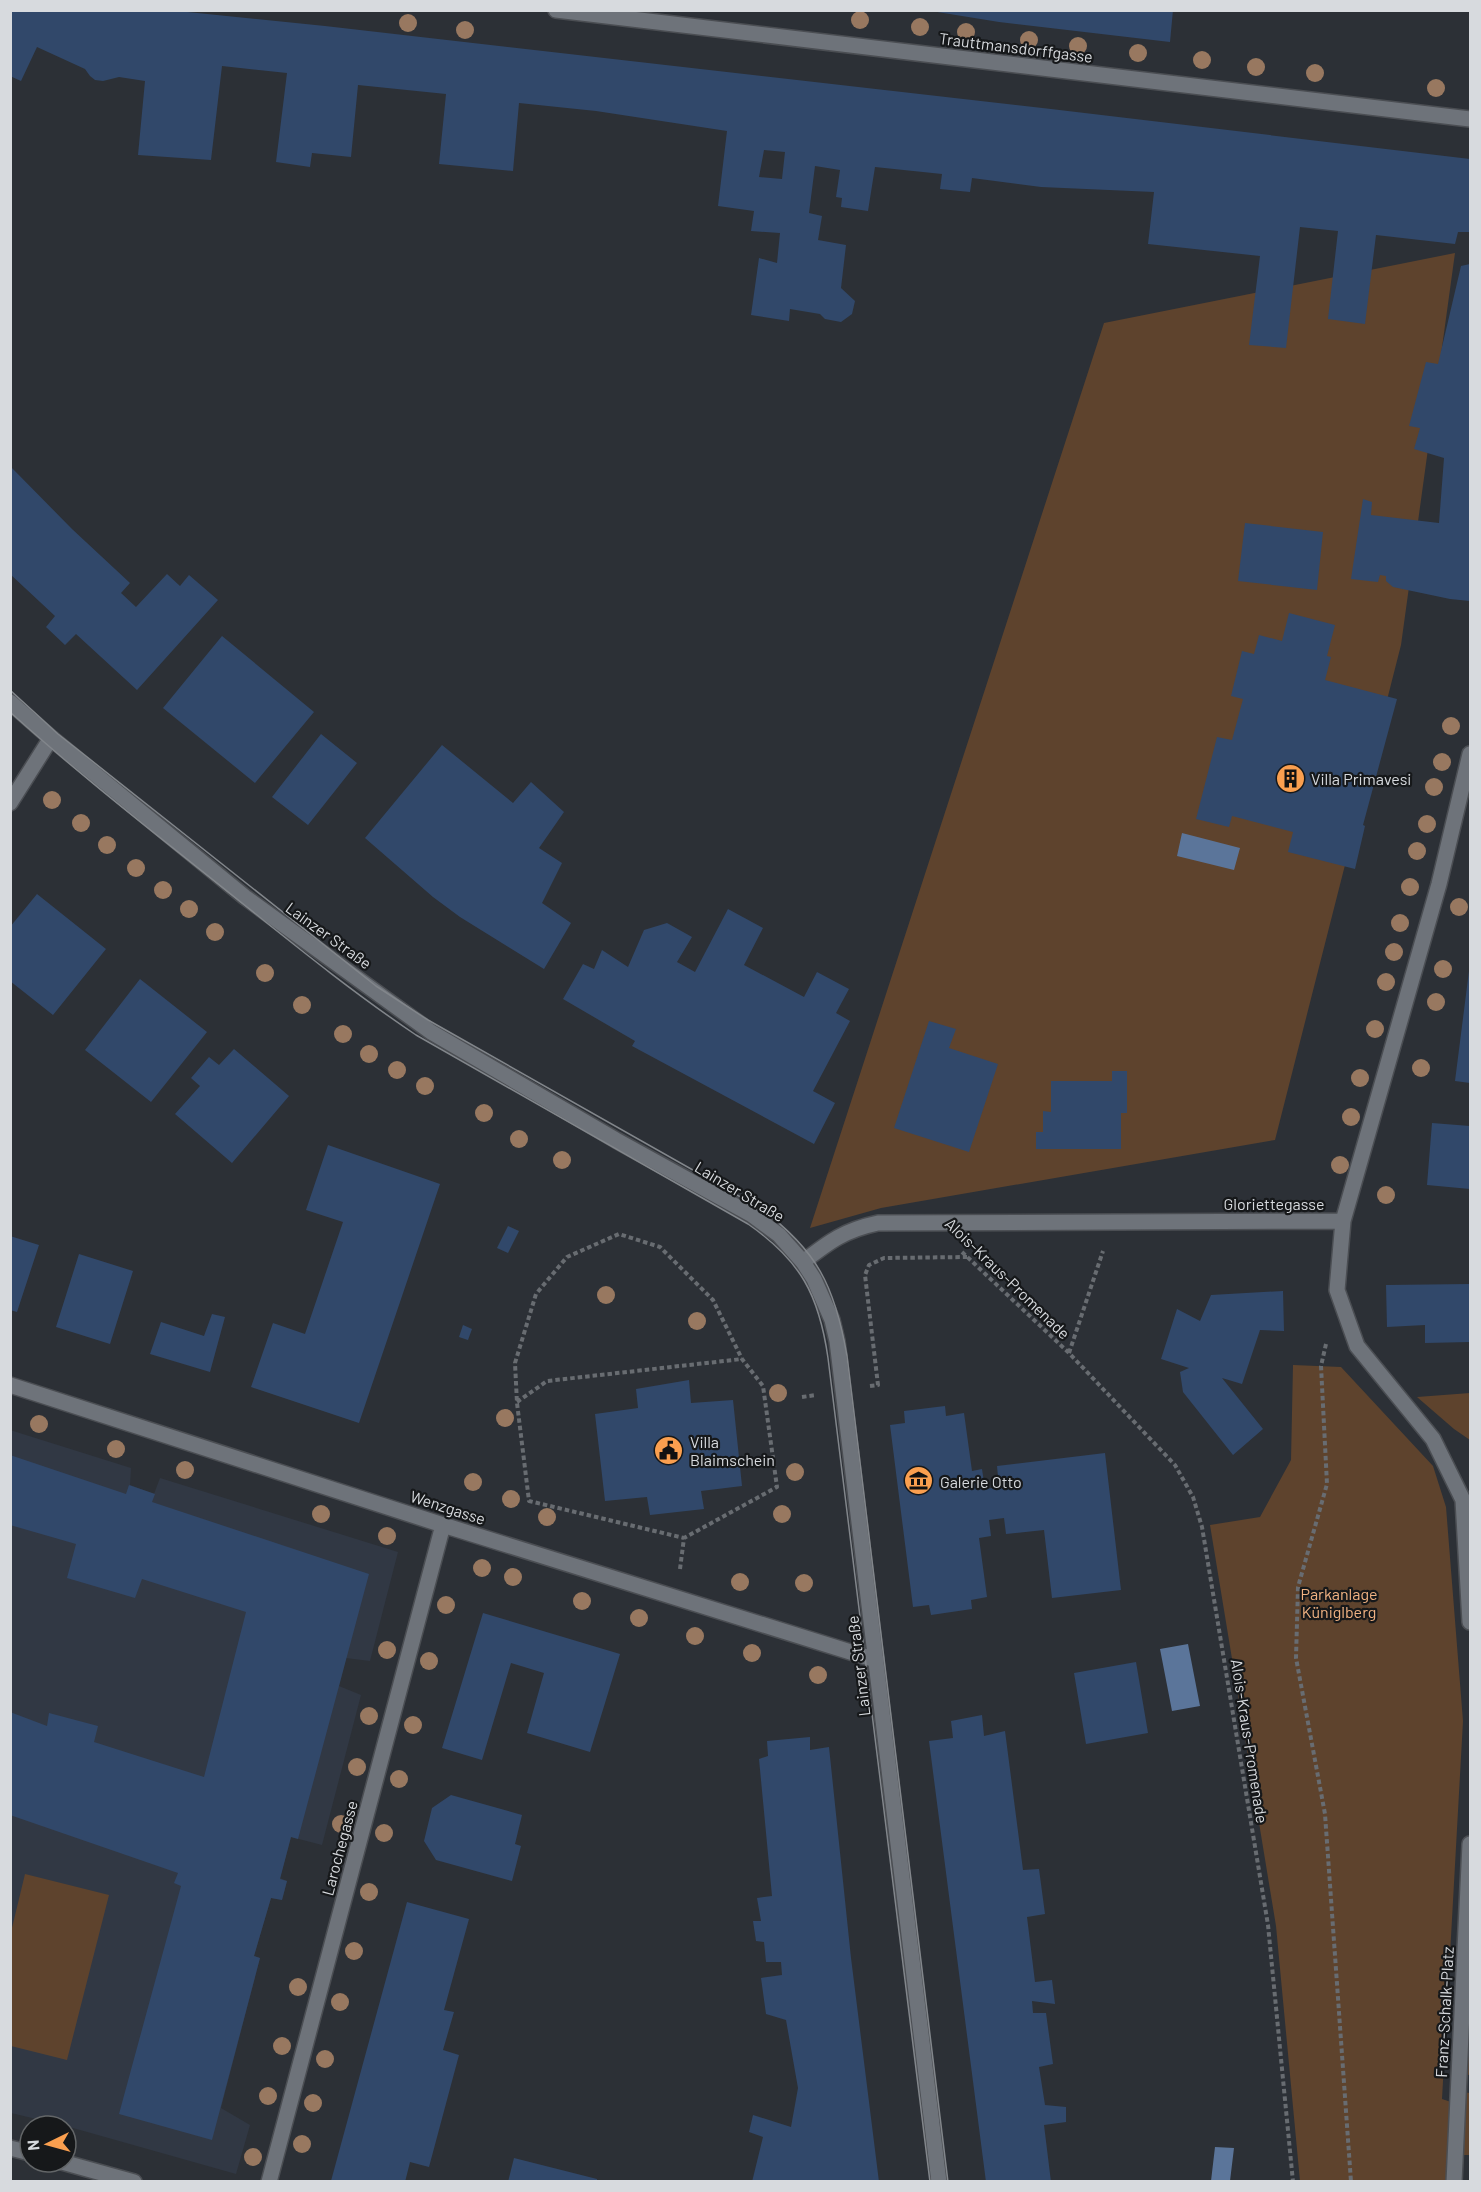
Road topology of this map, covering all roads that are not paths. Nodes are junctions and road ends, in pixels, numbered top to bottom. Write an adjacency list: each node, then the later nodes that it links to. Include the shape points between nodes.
1 (556, 10): 2 (street, Trauttmansdorffgasse)
2 (1470, 118)
3 (10, 702): 4 (street, Lainzer Straße)
4 (51, 738): 6 (street); 8 (street, Lainzer Straße, via 245,897 431,1032 752,1215 779,1235)
5 (1470, 754): 7 (street, Gloriettegasse, via 1439,884)
6 (10, 803)
7 (1343, 1221): 8 (street, Gloriettegasse, via 878,1223 835,1238); 11 (street, via 1336,1290 1357,1346 1433,1439 1463,1500)
8 (803, 1262): 12 (street, Lainzer Straße, via 823,1296 837,1341)
9 (10, 1385): 10 (street, Wenzgasse)
10 (443, 1525): 12 (street, Wenzgasse); 16 (street, Larochegasse)
11 (1470, 1622)
12 (876, 1660): 17 (street, Lainzer Straße)
13 (1470, 1844): 18 (street, Franz-Schalk-Platz)
14 (78, 2166): 15 (street)
15 (134, 2181)
16 (269, 2181)
17 (939, 2181)
18 (1454, 2181)

